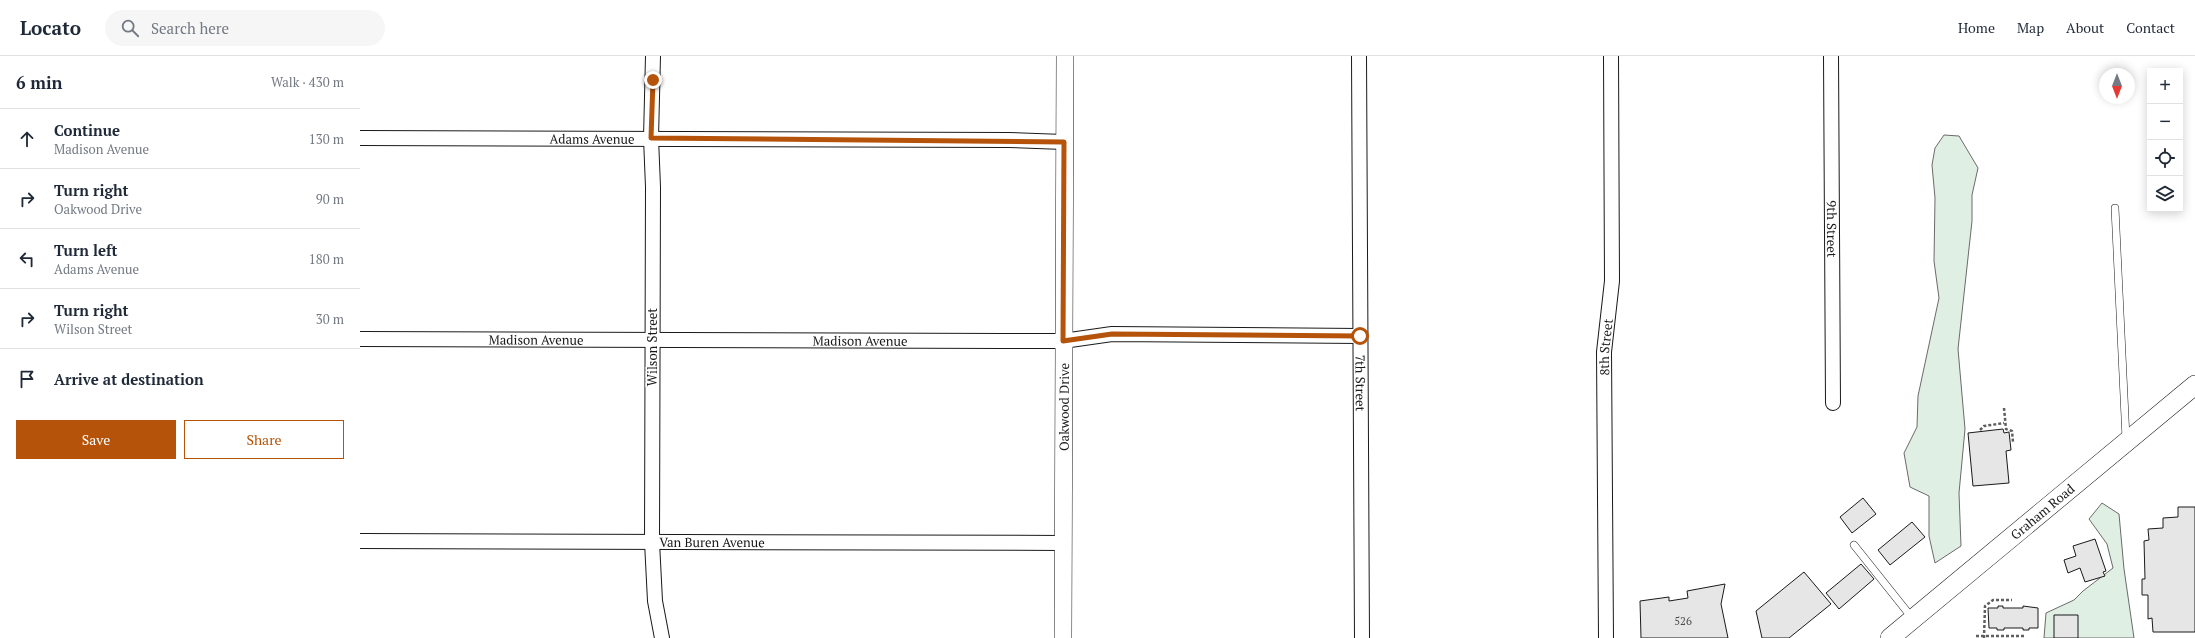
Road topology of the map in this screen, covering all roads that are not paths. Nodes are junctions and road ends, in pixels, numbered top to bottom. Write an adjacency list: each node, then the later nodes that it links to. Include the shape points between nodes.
1 (653, 56): 7 (street, Wilson Street)
2 (1065, 56): 8 (street, Oakwood Drive)
3 (1359, 56): 10 (street, 7th Street)
4 (1611, 56): 25 (street, 8th Street, via 1612,281 1604,352)
5 (1830, 56): 15 (street, 9th Street)
6 (360, 138): 7 (street, Adams Avenue)
7 (651, 138): 8 (street, Adams Avenue); 12 (street, Wilson Street)
8 (1064, 142): 13 (street, Oakwood Drive)
9 (2115, 208): 16 (lane)
10 (1360, 336): 13 (street, Madison Avenue, via 1112,334); 24 (street, 7th Street)
11 (360, 339): 12 (street, Madison Avenue)
12 (652, 340): 13 (street, Madison Avenue); 18 (street, Wilson Street)
13 (1063, 341): 19 (street, Oakwood Drive)
14 (2195, 385): 16 (main road, Graham Road)
15 (1833, 403)
16 (2127, 442): 21 (main road, Graham Road)
17 (360, 541): 18 (street, Van Buren Avenue)
18 (652, 542): 19 (street, Van Buren Avenue); 22 (street, Wilson Street, via 655,601)
19 (1063, 543): 23 (street, Oakwood Drive)
20 (1854, 545): 21 (lane)
21 (1913, 619): 26 (main road, Graham Road)
22 (662, 638)
23 (1063, 638)
24 (1362, 638)
25 (1606, 638)
26 (1890, 638)

